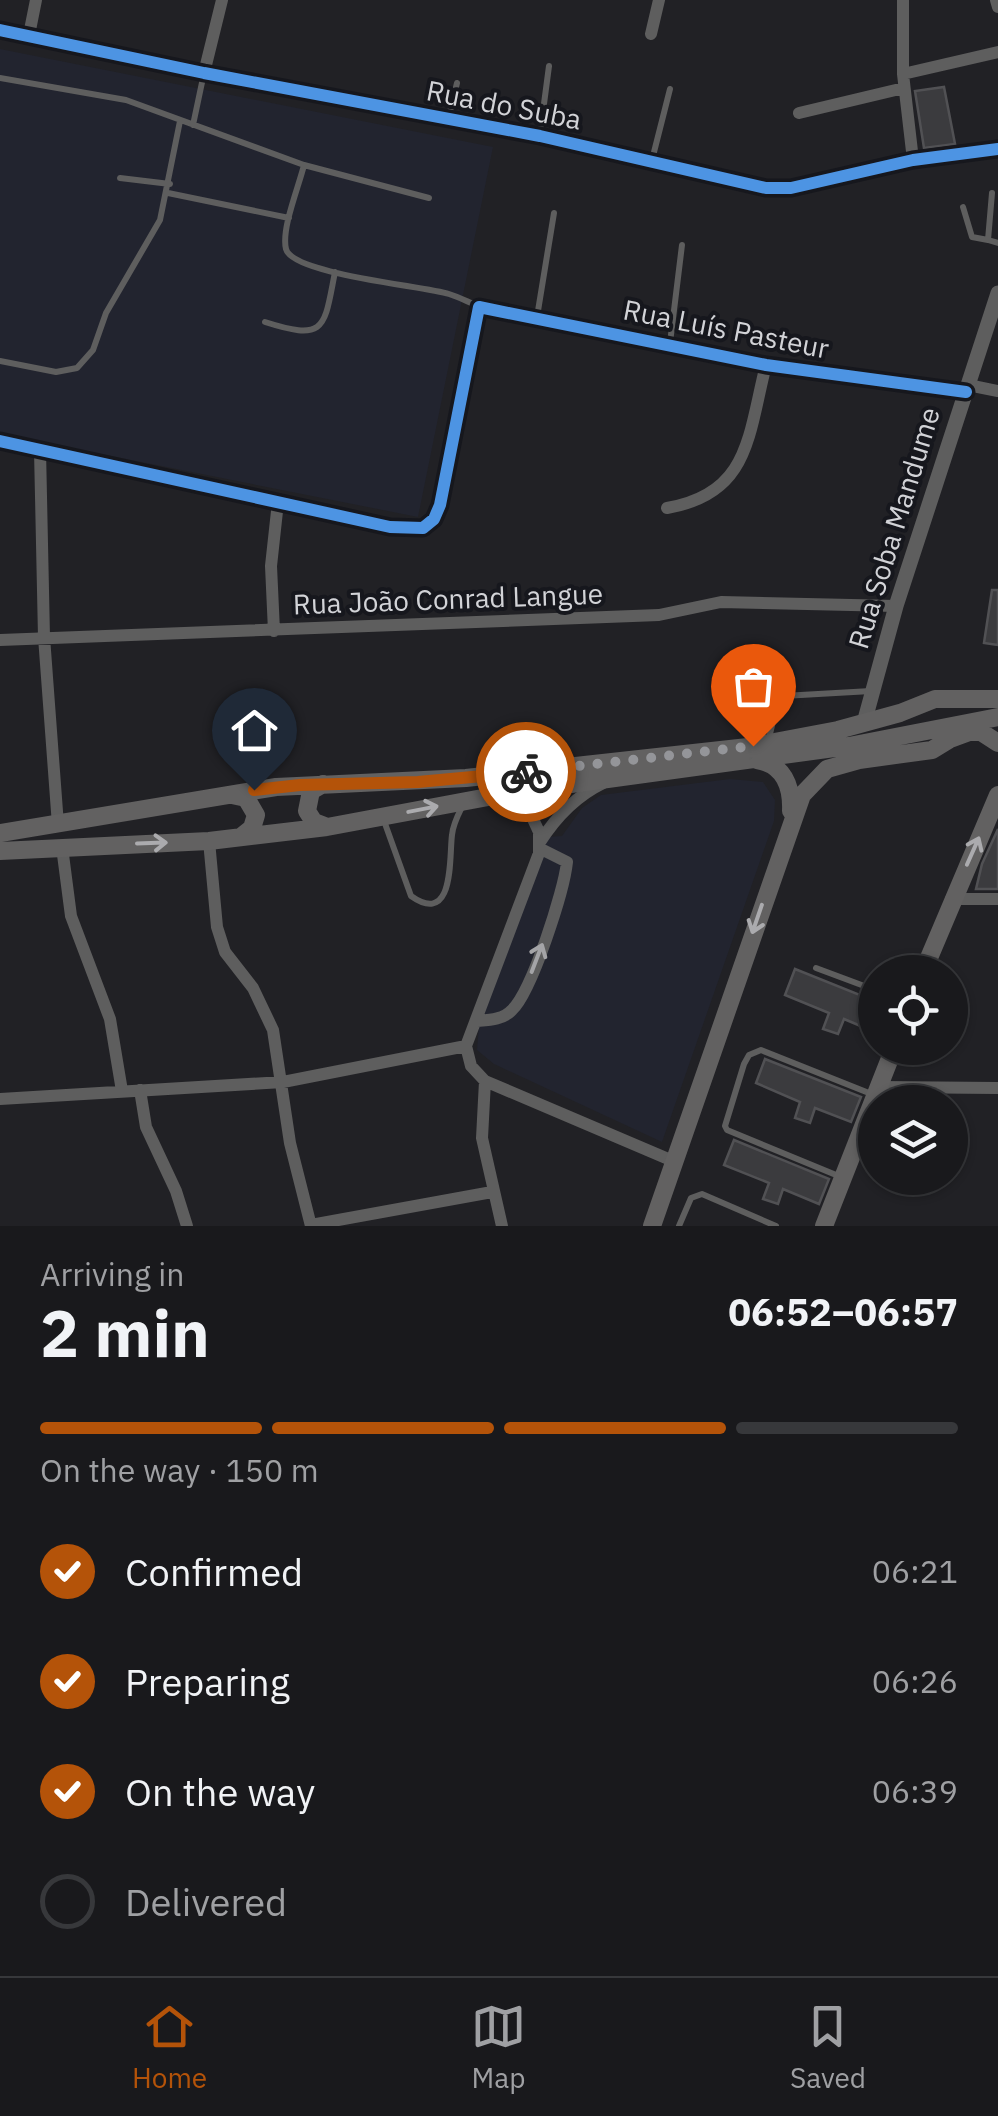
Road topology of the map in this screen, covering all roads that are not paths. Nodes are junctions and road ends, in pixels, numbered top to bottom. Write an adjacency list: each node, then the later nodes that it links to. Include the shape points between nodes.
1 (36, 0): 7 (street)
2 (222, 0): 10 (street)
3 (659, 0): 6 (street)
4 (903, 0): 12 (street)
5 (0, 30): 7 (street, Rua do Suba)
6 (651, 34)
7 (29, 36): 10 (street, Rua do Suba)
8 (998, 52): 12 (street)
9 (549, 66): 19 (lane)
10 (204, 73): 16 (street, Rua do Suba); 18 (lane)
11 (0, 78): 17 (lane, via 126,100)
12 (903, 81): 15 (street); 21 (street)
13 (457, 83): 16 (lane)
14 (670, 89): 22 (lane)
15 (799, 113)
16 (448, 120): 19 (street, Rua do Suba)
17 (180, 121): 18 (lane); 25 (lane)
18 (194, 126): 23 (lane)
19 (540, 136): 22 (street, Rua do Suba)
20 (998, 149): 21 (street, Rua do Suba)
21 (913, 160): 22 (street, Rua do Suba, via 792,188)
22 (652, 161)
23 (304, 165): 27 (lane); 30 (lane)
24 (120, 178): 25 (lane)
25 (169, 188): 30 (lane); 40 (lane, via 160,220 106,313 93,350 77,368 56,372)
26 (992, 193): 31 (lane)
27 (430, 198)
28 (963, 207): 31 (lane, via 972,237)
29 (554, 213): 37 (lane)
30 (289, 218): 34 (lane, via 291,257)
31 (988, 240): 32 (lane)
32 (998, 243)
33 (682, 245): 39 (lane)
34 (335, 272): 36 (lane, via 448,294); 38 (lane, via 326,320 315,330 298,333)
35 (998, 294): 42 (street, Rua Soba Mandume)
36 (479, 307): 37 (street, Rua Luís Pasteur); 46 (street, via 434,520 423,528 390,528)
37 (536, 318): 39 (street, Rua Luís Pasteur)
38 (266, 322)
39 (670, 344): 41 (street, Rua Luís Pasteur)
40 (0, 361)
41 (766, 365): 42 (street, Rua Luís Pasteur); 47 (street, via 744,448 727,482 696,503)
42 (967, 389): 43 (street, Rua Luís Pasteur); 48 (street, Rua Soba Mandume)
43 (998, 392)
44 (0, 442): 45 (street)
45 (40, 450): 46 (street); 50 (street)
46 (278, 502): 49 (street, via 270,566)
47 (667, 508)
48 (896, 606): 49 (street, Rua João Conrad Langue, via 720,602 660,615); 52 (street, Rua Soba Mandume)
49 (274, 631): 50 (street, Rua João Conrad Langue)
50 (44, 637): 51 (street, Rua João Conrad Langue); 65 (street)
51 (0, 640)
52 (873, 691): 55 (street, Rua Soba Mandume); 57 (lane, via 783,696)
53 (998, 699): 55 (main road, via 935,699)
54 (998, 716): 57 (main road, via 849,746)
55 (864, 723): 57 (main road)
56 (998, 743): 67 (main road, via 970,732 932,750 828,769 802,795)
57 (759, 754): 58 (main road); 59 (main road); 67 (main road, via 788,782)
58 (620, 776): 60 (main road); 71 (street, via 573,803)
59 (324, 784): 62 (main road); 66 (main road, via 306,804 314,822)
60 (520, 791): 63 (main road); 71 (street)
61 (998, 794): 74 (main road, one-way to 61)
62 (232, 795): 65 (main road); 69 (main road, via 255,808 256,822)
63 (464, 802): 64 (main road, one-way to 63); 64 (lane, via 453,829 448,883 433,902 412,896)
64 (382, 817): 66 (main road)
65 (58, 825): 68 (main road)
66 (327, 827): 69 (main road)
67 (789, 827): 90 (main road, one-way to 90)
68 (0, 833)
69 (241, 836): 70 (main road)
70 (208, 841): 72 (main road, one-way to 70); 82 (street, via 221,943 266,1012)
71 (540, 845): 79 (street); 79 (street, one-way to 71, via 502,1018 516,1006 552,921 567,862)
72 (62, 847): 73 (main road); 86 (street, via 71,916 110,1019)
73 (0, 851)
74 (951, 899): 75 (street); 76 (main road)
75 (998, 899)
76 (930, 955)
77 (816, 968): 78 (lane)
78 (858, 984)
79 (476, 1022): 80 (street)
80 (466, 1046): 81 (street, via 471,1066); 82 (street)
81 (486, 1081): 90 (street); 92 (street, via 482,1138)
82 (283, 1082): 87 (street); 93 (street)
83 (859, 1085): 91 (lane, via 761,1050 744,1064 725,1126)
84 (998, 1088): 85 (street)
85 (968, 1089)
86 (122, 1090): 87 (street); 88 (street)
87 (140, 1090): 94 (street, via 146,1127)
88 (0, 1099)
89 (858, 1138): 91 (main road)
90 (673, 1160): 96 (main road)
91 (843, 1177): 99 (main road)
92 (492, 1192): 93 (street); 95 (street)
93 (311, 1225)
94 (186, 1226)
95 (502, 1226)
96 (652, 1226)
97 (679, 1226): 98 (lane, via 696,1194)
98 (776, 1226)
99 (824, 1226)

